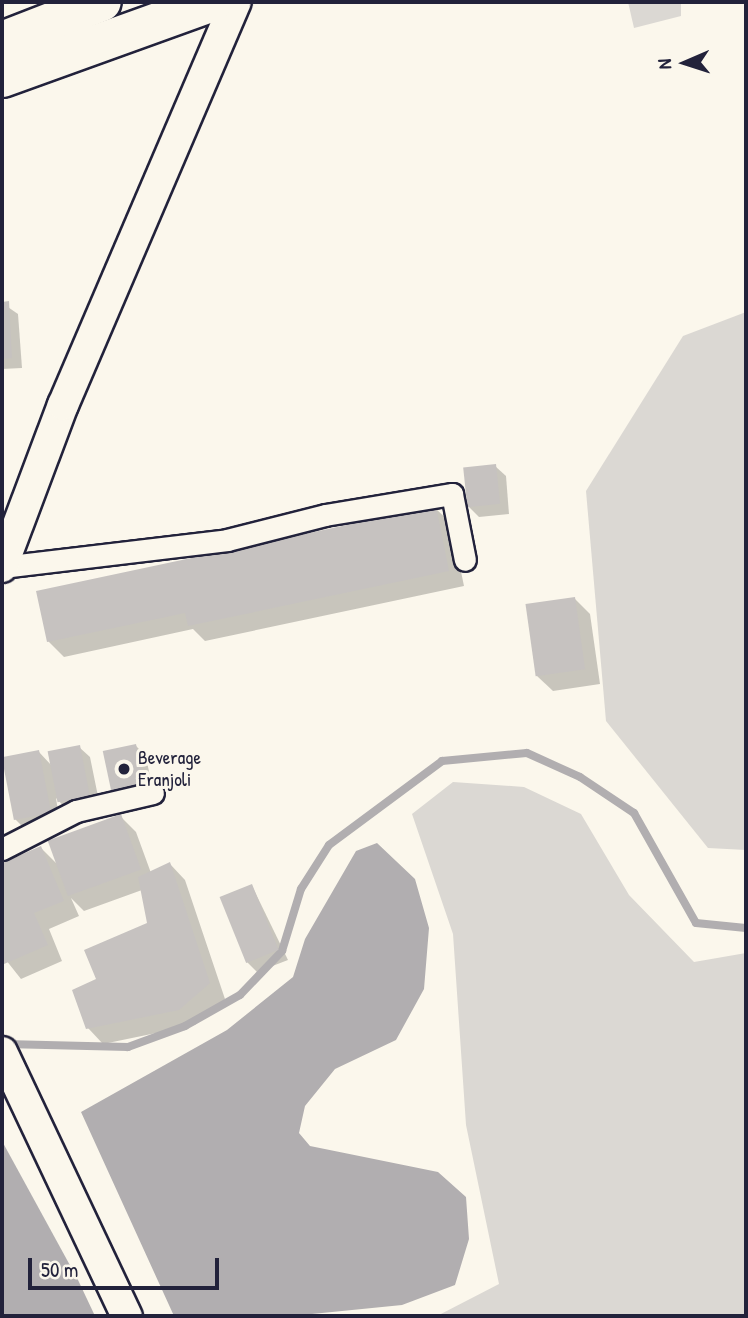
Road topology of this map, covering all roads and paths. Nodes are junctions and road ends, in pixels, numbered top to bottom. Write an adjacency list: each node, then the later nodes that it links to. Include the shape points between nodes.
1 (102, 2): 4 (highway)
2 (213, 2): 5 (highway)
3 (236, 2): 7 (street, via 63,405)
4 (2, 41)
5 (2, 78)
6 (465, 560): 7 (street, via 452,494 325,515 227,540)
7 (2, 567)
8 (153, 793): 9 (street, via 76,811)
9 (2, 849)
10 (6, 1063): 11 (street)
11 (127, 1316)

